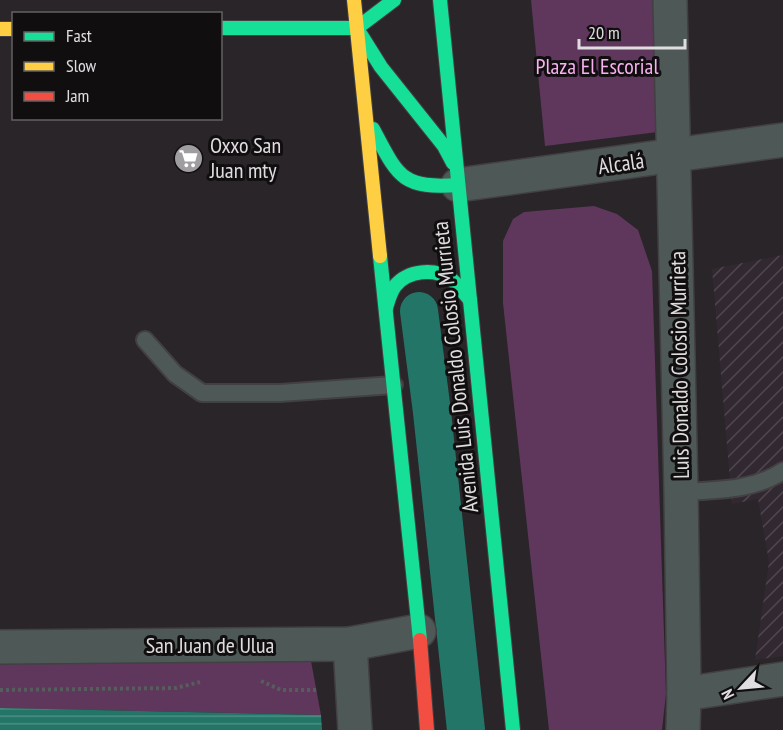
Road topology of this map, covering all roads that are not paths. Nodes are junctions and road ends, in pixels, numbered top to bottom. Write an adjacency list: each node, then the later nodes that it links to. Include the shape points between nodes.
1 (354, 0): 6 (main road)
2 (394, 0): 6 (main road)
3 (440, 0): 10 (main road, Avenida Luis Donaldo Colosio Murrieta)
4 (670, 0): 9 (street, Luis Donaldo Colosio Murrieta)
5 (222, 28): 6 (main road)
6 (357, 28): 7 (main road); 10 (main road, via 381,67 444,146)
7 (366, 117): 10 (main road, via 405,180 432,188); 12 (main road)
8 (783, 140): 9 (street, Alcalá)
9 (675, 156): 10 (street, Alcalá); 16 (street, Luis Donaldo Colosio Murrieta)
10 (457, 178): 11 (main road, Avenida Luis Donaldo Colosio Murrieta)
11 (470, 300): 12 (main road, via 449,278 437,272 423,272 398,283); 24 (main road, Avenida Luis Donaldo Colosio Murrieta)
12 (386, 308): 14 (main road)
13 (145, 340): 14 (lane, via 175,374 202,393 280,393)
14 (394, 385): 17 (main road)
15 (783, 471): 16 (lane, via 769,480 738,488)
16 (681, 492): 21 (street, Luis Donaldo Colosio Murrieta)
17 (419, 631): 18 (street, San Juan de Ulua); 23 (main road)
18 (351, 644): 19 (street, San Juan de Ulua); 22 (street)
19 (0, 647)
20 (783, 679): 21 (street)
21 (684, 694): 25 (street, Luis Donaldo Colosio Murrieta)
22 (355, 730)
23 (427, 730)
24 (513, 730)
25 (683, 730)

